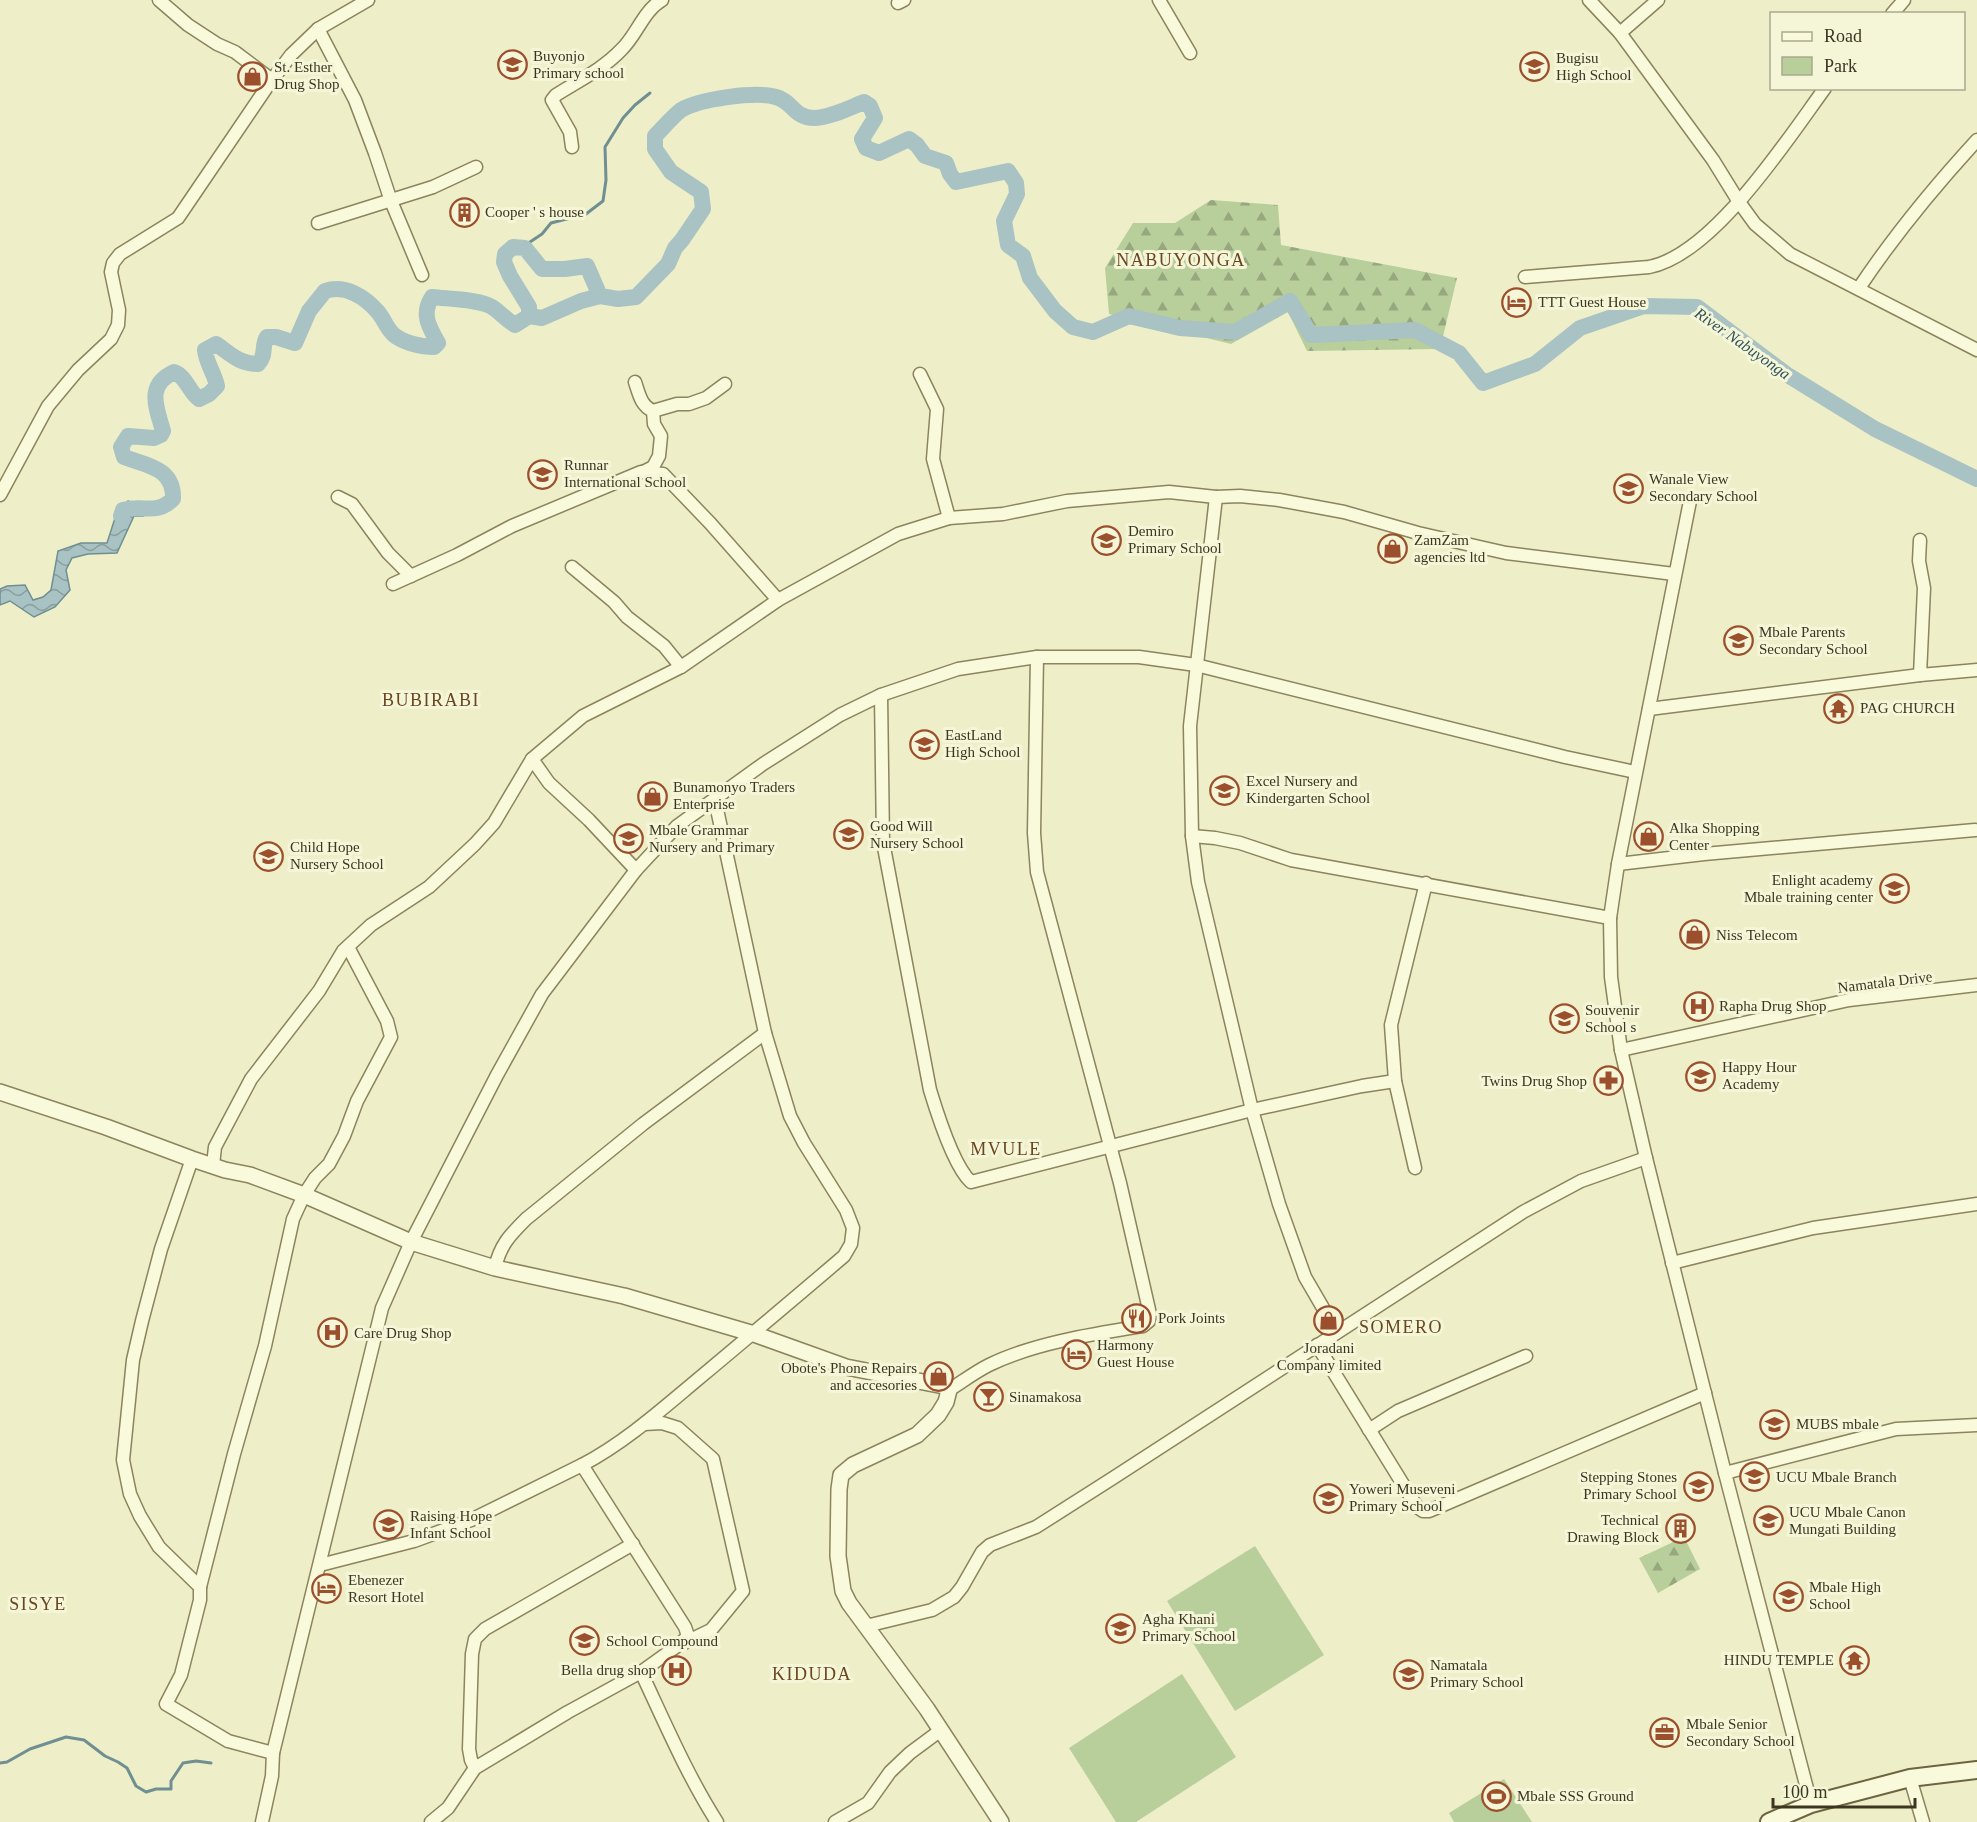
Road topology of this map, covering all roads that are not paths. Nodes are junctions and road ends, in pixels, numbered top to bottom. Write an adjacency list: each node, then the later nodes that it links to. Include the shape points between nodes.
1 (159, 0): 12 (street, via 188,25 235,52)
2 (368, 0): 9 (street)
3 (662, 0): 15 (street, via 653,5 621,51 552,100 570,132)
4 (1159, 0): 11 (street)
5 (1589, 0): 10 (street)
6 (1658, 0): 10 (street)
7 (1904, 0): 8 (street)
8 (1894, 12)
9 (318, 28): 12 (street); 17 (street, via 355,100)
10 (1620, 33): 18 (street)
11 (1190, 54)
12 (272, 80): 29 (street, via 178,218 120,254 113,263 118,325 111,339 48,406)
13 (1823, 90): 18 (street)
14 (1977, 140): 22 (street, via 1896,235)
15 (572, 147)
16 (476, 167): 17 (street, via 433,188)
17 (391, 201): 19 (street); 20 (street)
18 (1739, 202): 21 (street, via 1682,254 1662,265); 22 (street, via 1755,224 1790,254)
19 (318, 223)
20 (422, 275)
21 (1525, 277)
22 (1859, 288): 23 (street)
23 (1977, 350)
24 (920, 374): 33 (street, via 937,409 933,459)
25 (635, 382): 27 (street, via 646,408)
26 (726, 384): 27 (street, via 706,398)
27 (653, 411): 28 (street, via 654,424 662,436 659,456 653,467)
28 (641, 472): 37 (street, via 512,526); 39 (street, via 663,474)
29 (0, 495)
30 (338, 497): 37 (street, via 352,504 388,553)
31 (1216, 497): 33 (street, via 1169,492 1067,501 1003,514); 36 (street, via 1279,500 1344,512 1506,553); 41 (street)
32 (1690, 501): 36 (street)
33 (949, 518): 39 (street, via 898,534)
34 (1920, 540): 44 (street, via 1924,588)
35 (572, 567): 42 (street, via 664,646)
36 (1674, 574): 46 (street)
37 (411, 576): 38 (street)
38 (393, 584)
39 (778, 600): 42 (street)
40 (1036, 657): 41 (street, via 1139,657); 45 (street, via 958,669); 63 (street, via 1037,872)
41 (1196, 664): 48 (street, via 1565,758); 51 (street, via 1191,726)
42 (681, 667): 47 (street, via 583,716)
43 (1977, 670): 44 (street)
44 (1920, 675): 46 (street)
45 (881, 695): 49 (street, via 840,715); 63 (street, via 883,842 930,1090 942,1128 964,1174 971,1182 982,1180)
46 (1649, 709): 48 (street)
47 (532, 759): 53 (street, via 549,783); 56 (street, via 494,823 475,844 429,887 386,915)
48 (1635, 772): 52 (street)
49 (715, 800): 53 (street, via 677,826); 58 (street)
50 (1975, 830): 52 (street)
51 (1192, 836): 54 (street, via 1232,842 1291,860); 62 (street, via 1198,882)
52 (1618, 864): 55 (street)
53 (636, 870): 70 (street, via 542,994)
54 (1426, 883): 55 (street); 60 (street, via 1391,1025)
55 (1610, 918): 59 (street, via 1611,977)
56 (348, 947): 66 (street, via 251,1079 215,1147); 68 (street, via 387,1021 391,1037 329,1164)
57 (1977, 985): 59 (street, Namatala Drive, via 1849,1000)
58 (765, 1033): 72 (street, via 643,1124 526,1219 499,1251); 74 (street, via 790,1116 853,1228 844,1256)
59 (1621, 1050): 64 (street)
60 (1395, 1081): 62 (street); 67 (street)
61 (0, 1092): 65 (street)
62 (1252, 1110): 63 (street); 73 (street, via 1305,1277)
63 (1110, 1146): 77 (street, via 1149,1321 1143,1326 1019,1353)
64 (1646, 1158): 71 (street); 73 (street, via 1581,1181 1522,1212)
65 (192, 1159): 66 (street); 86 (street, via 141,1321 123,1460 130,1494 140,1516 159,1547)
66 (213, 1165): 68 (street)
67 (1415, 1168)
68 (304, 1195): 70 (street); 86 (street, via 293,1219 265,1346)
69 (1977, 1204): 71 (street, via 1813,1228)
70 (411, 1242): 72 (street); 85 (street, via 381,1308)
71 (1672, 1263): 78 (street)
72 (495, 1268): 74 (street, via 624,1296)
73 (1337, 1332): 75 (street)
74 (754, 1334): 77 (street, via 846,1367); 79 (street)
75 (1317, 1345): 81 (street); 87 (street, via 1036,1527 990,1545 954,1597 932,1610)
76 (1526, 1356): 81 (street, via 1398,1411)
77 (949, 1390): 87 (street, via 938,1415 917,1435 853,1465 842,1475 838,1556 841,1580 849,1603)
78 (1705, 1393): 81 (street, via 1429,1511 1417,1507); 83 (street)
79 (642, 1424): 82 (street); 88 (street, via 662,1423 678,1428 713,1459 743,1591 711,1630)
80 (1977, 1425): 83 (street, via 1896,1429)
81 (1369, 1430)
82 (582, 1465): 84 (street); 85 (street, via 471,1520 414,1541)
83 (1725, 1473): 95 (street)
84 (633, 1544): 88 (street, via 685,1627 688,1636); 92 (street, via 485,1629 475,1640 469,1749)
85 (320, 1565): 91 (street)
86 (200, 1587): 91 (street, via 182,1675 166,1704 228,1741)
87 (866, 1626): 90 (street)
88 (680, 1644): 89 (street)
89 (641, 1672): 92 (street); 99 (street)
90 (941, 1730): 100 (street, via 890,1772 868,1803); 101 (street)
91 (273, 1753): 97 (street)
92 (475, 1768): 98 (street, via 448,1808)
93 (1977, 1770): 94 (main road)
94 (1910, 1778): 95 (main road); 102 (street)
95 (1811, 1804): 96 (main road)
96 (1774, 1821)
97 (262, 1822)
98 (431, 1822)
99 (717, 1822)
100 (835, 1822)
101 (1001, 1822)
102 (1923, 1822)

